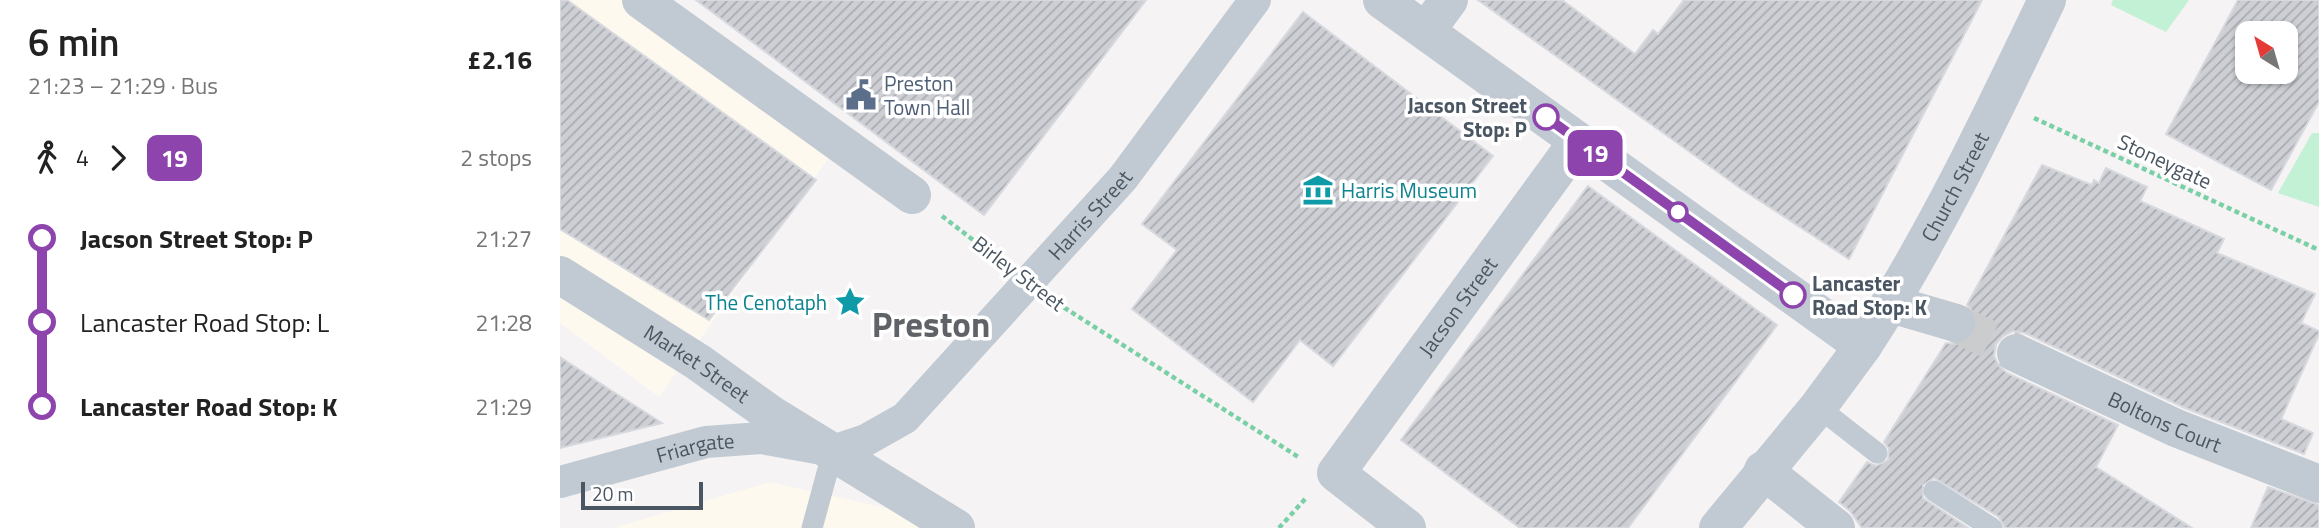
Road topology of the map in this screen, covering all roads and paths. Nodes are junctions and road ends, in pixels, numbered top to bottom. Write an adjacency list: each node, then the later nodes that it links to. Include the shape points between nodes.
1 (642, 0): 9 (street)
2 (1255, 0): 12 (street, Harris Street, via 1123,178)
3 (1382, 0): 6 (street)
4 (1449, 0): 6 (street)
5 (2047, 0): 7 (street, Church Street)
6 (1426, 31): 8 (street)
7 (1998, 101): 10 (path, Stoneygate); 13 (street, Church Street)
8 (1578, 141): 15 (street); 21 (street, Jacson Street)
9 (912, 195): 12 (path, Birley Street)
10 (2319, 250)
11 (560, 275): 18 (street, Market Street)
12 (1026, 283): 18 (street, Harris Street, via 905,418); 21 (path, Birley Street, via 1318,470)
13 (1891, 304): 14 (street); 15 (street, Church Street)
14 (1956, 323)
15 (1863, 346): 17 (street, Church Street)
16 (2016, 353): 23 (street, Boltons Court, via 2176,428)
17 (1818, 407): 19 (lane); 20 (street, Church Street)
18 (833, 452): 22 (street, Friargate, via 761,438 706,442); 26 (lane); 27 (street, Market Street)
19 (1877, 453)
20 (1763, 470): 25 (street, Church Street); 29 (street)
21 (1336, 473): 28 (street)
22 (560, 482)
23 (2319, 484)
24 (1934, 491): 30 (lane)
25 (1728, 524)
26 (812, 528)
27 (956, 528)
28 (1408, 528)
29 (1836, 528)
30 (1992, 528)

